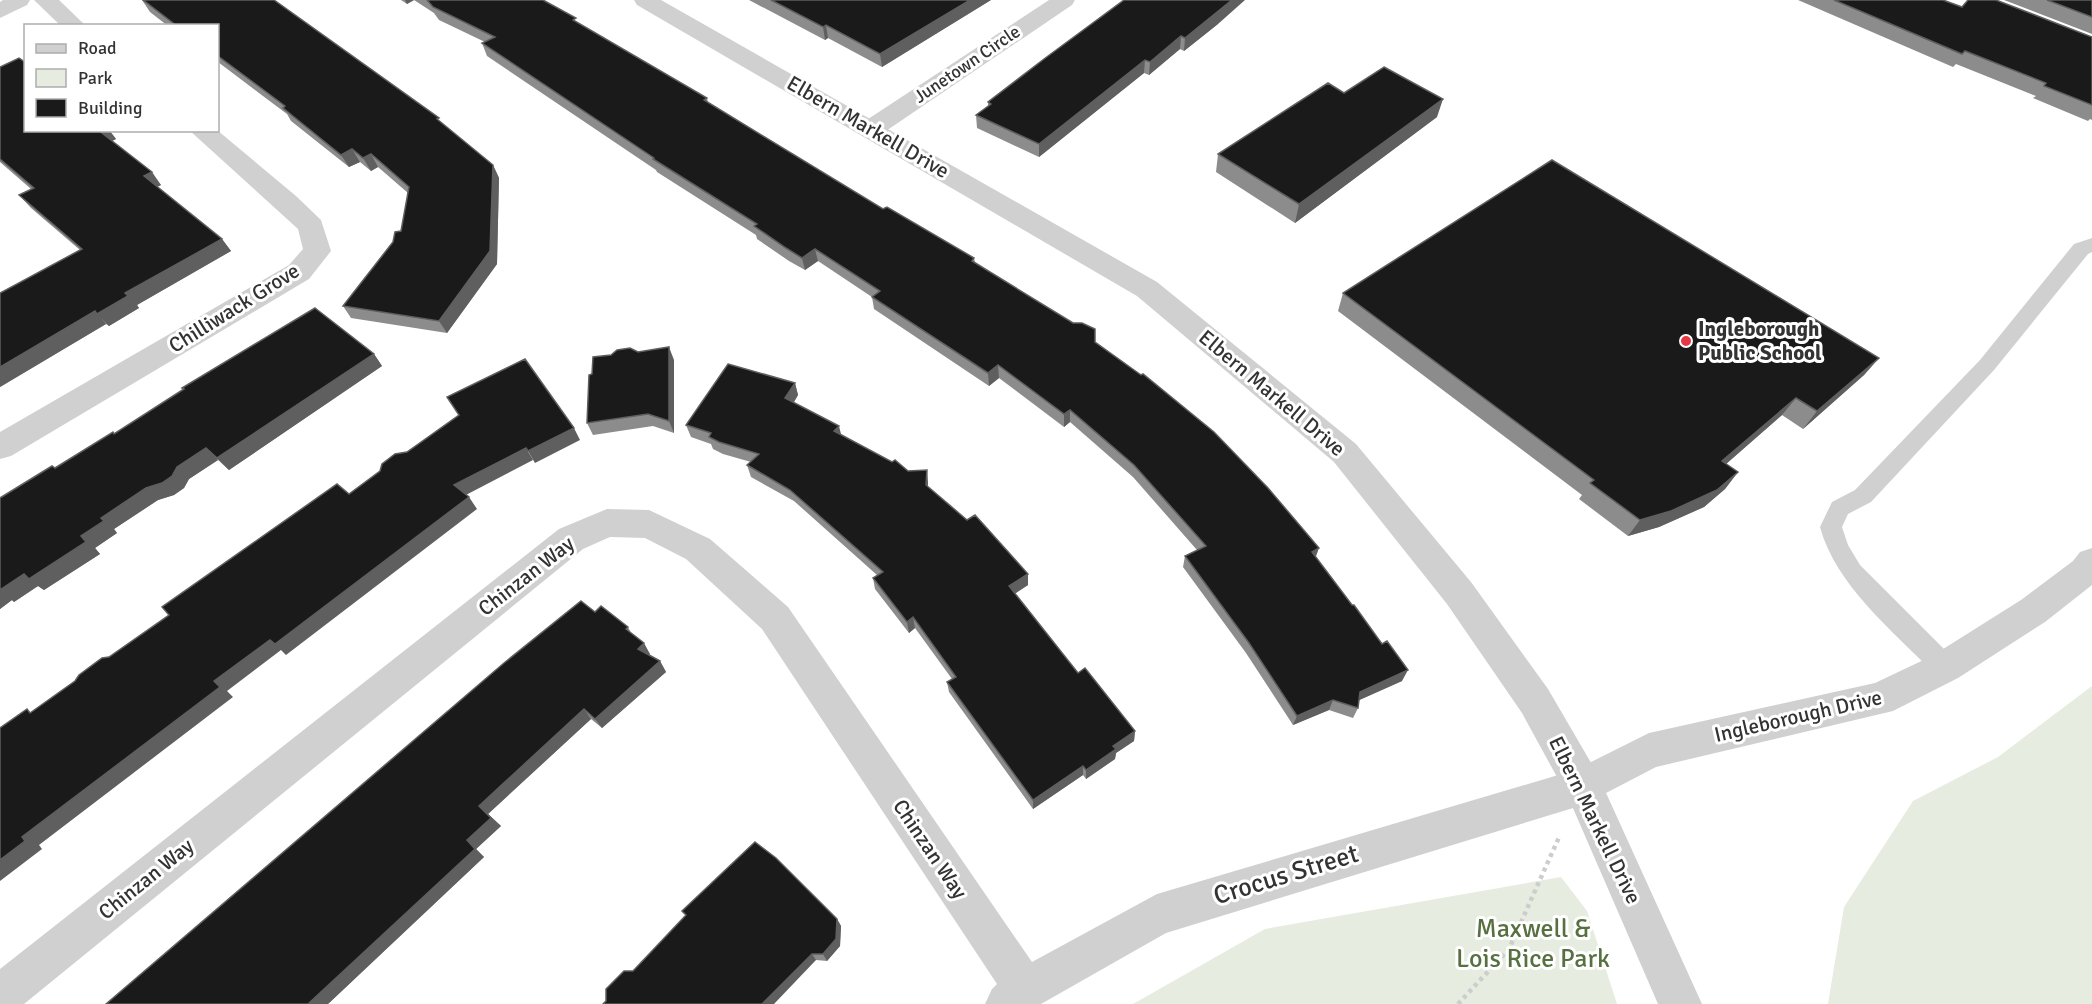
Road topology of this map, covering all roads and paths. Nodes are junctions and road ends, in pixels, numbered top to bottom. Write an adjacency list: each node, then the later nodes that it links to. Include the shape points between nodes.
1 (20, 0): 5 (street)
2 (45, 0): 6 (street)
3 (645, 0): 7 (street, Elbern Markell Drive)
4 (1064, 0): 7 (street, Junetown Circle)
5 (0, 11)
6 (73, 24)
7 (871, 129): 13 (street, Elbern Markell Drive, via 1147,289 1345,453 1459,593 1535,701)
8 (203, 132): 10 (street, Chilliwack Grove, via 311,226 316,251 299,272)
9 (2092, 244): 12 (lane, via 2081,249 1987,365 1863,496 1840,508 1831,527 1837,548 1852,572)
10 (0, 447)
11 (2092, 562): 12 (street, Ingleborough Drive, via 2033,611)
12 (1945, 668): 13 (street, Ingleborough Drive, via 1880,699 1650,751)
13 (1583, 786): 15 (street, Crocus Street, via 1157,915); 16 (path, via 1509,949); 17 (street, Elbern Markell Drive)
14 (0, 996): 15 (street, Chinzan Way, via 571,539 607,523 649,524 698,549 775,618)
15 (1016, 996)
16 (1458, 1004)
17 (1680, 1004)

